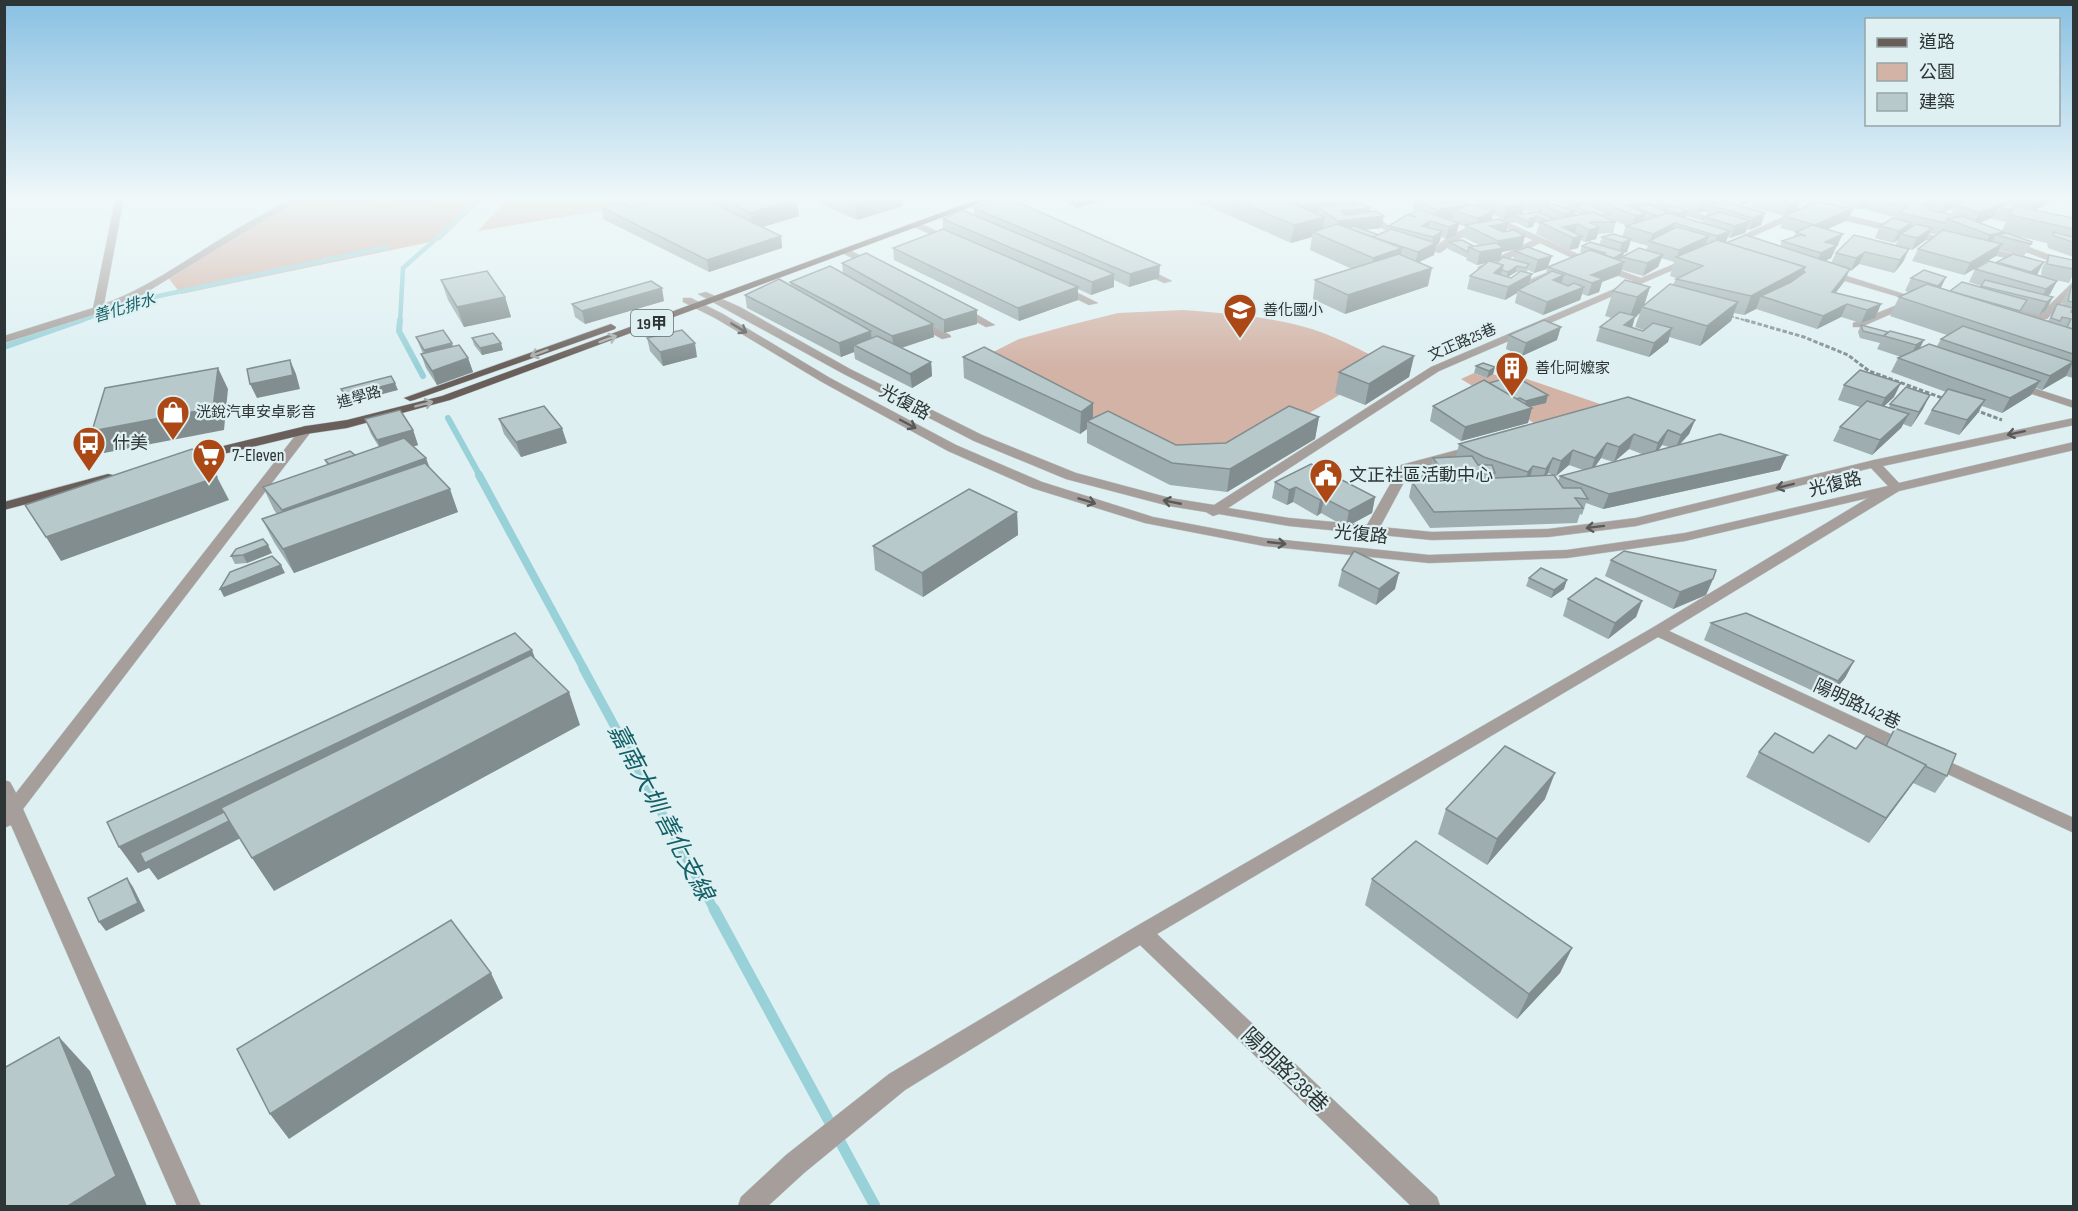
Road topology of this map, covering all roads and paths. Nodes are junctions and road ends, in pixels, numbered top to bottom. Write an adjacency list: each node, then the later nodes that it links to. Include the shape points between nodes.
1 (109, 254): 29 (street)
2 (203, 254): 29 (street, via 134,297)
3 (819, 254): 25 (main road, 進學路 / 19甲)
4 (843, 254): 12 (main road)
5 (850, 254): 13 (street)
6 (1513, 254): 17 (street)
7 (1567, 254): 11 (street)
8 (2014, 254): 15 (street)
9 (2037, 254): 15 (street)
10 (1701, 255): 20 (street, 文正路25巷)
11 (1584, 261): 20 (street); 21 (street)
12 (813, 264): 16 (street); 24 (main road)
13 (878, 267)
14 (1136, 267): 19 (street)
15 (2073, 268)
16 (823, 269)
17 (1481, 270)
18 (1822, 272): 33 (street, via 1918,300)
19 (1167, 281)
20 (1641, 281): 50 (street, 文正路25巷, via 1435,369)
21 (1531, 282)
22 (1052, 284): 27 (street)
23 (2073, 284): 26 (street, via 2043,317)
24 (716, 299): 25 (street, 光復路); 50 (street, 光復路, one-way to 24, via 1071,476 978,438)
25 (696, 300): 41 (main road, 進學路 / 19甲, via 446,398 347,424); 51 (street, 光復路, one-way to 51, via 826,380 952,448 1037,485 1150,520)
26 (1988, 302)
27 (1094, 303)
28 (950, 304): 32 (street)
29 (98, 310): 35 (street)
30 (905, 314): 34 (street)
31 (1725, 315): 37 (path, via 1804,337 1848,355 1869,371)
32 (990, 325)
33 (1857, 325)
34 (946, 337)
35 (4, 340)
36 (2008, 383): 38 (street)
37 (1954, 402)
38 (2073, 405)
39 (1965, 406): 42 (path)
40 (2073, 421): 42 (street, 光復路)
41 (306, 430): 46 (main road, 19甲); 55 (street)
42 (2028, 430): 45 (street, 光復路, one-way to 45)
43 (2073, 446): 48 (street, 光復路)
44 (1484, 447): 52 (street, via 1405,468)
45 (1874, 464): 48 (street); 52 (street, 光復路, one-way to 52, via 1636,522 1548,533 1432,536)
46 (162, 465)
47 (120, 476): 49 (main road)
48 (1896, 487): 51 (street, 光復路, one-way to 48, via 1264,542 1429,559 1567,554 1685,537); 53 (street)
49 (4, 506)
50 (1215, 510): 51 (street, 文正路25巷); 52 (street, 光復路)
51 (1197, 530)
52 (1371, 530)
53 (1657, 632): 56 (street, 陽明路142巷); 57 (street)
54 (4, 786): 55 (street)
55 (9, 815): 58 (street)
56 (2073, 826)
57 (1142, 933): 59 (street, via 897,1082); 60 (street, 陽明路238巷)
58 (189, 1206)
59 (750, 1206)
60 (1428, 1206)

